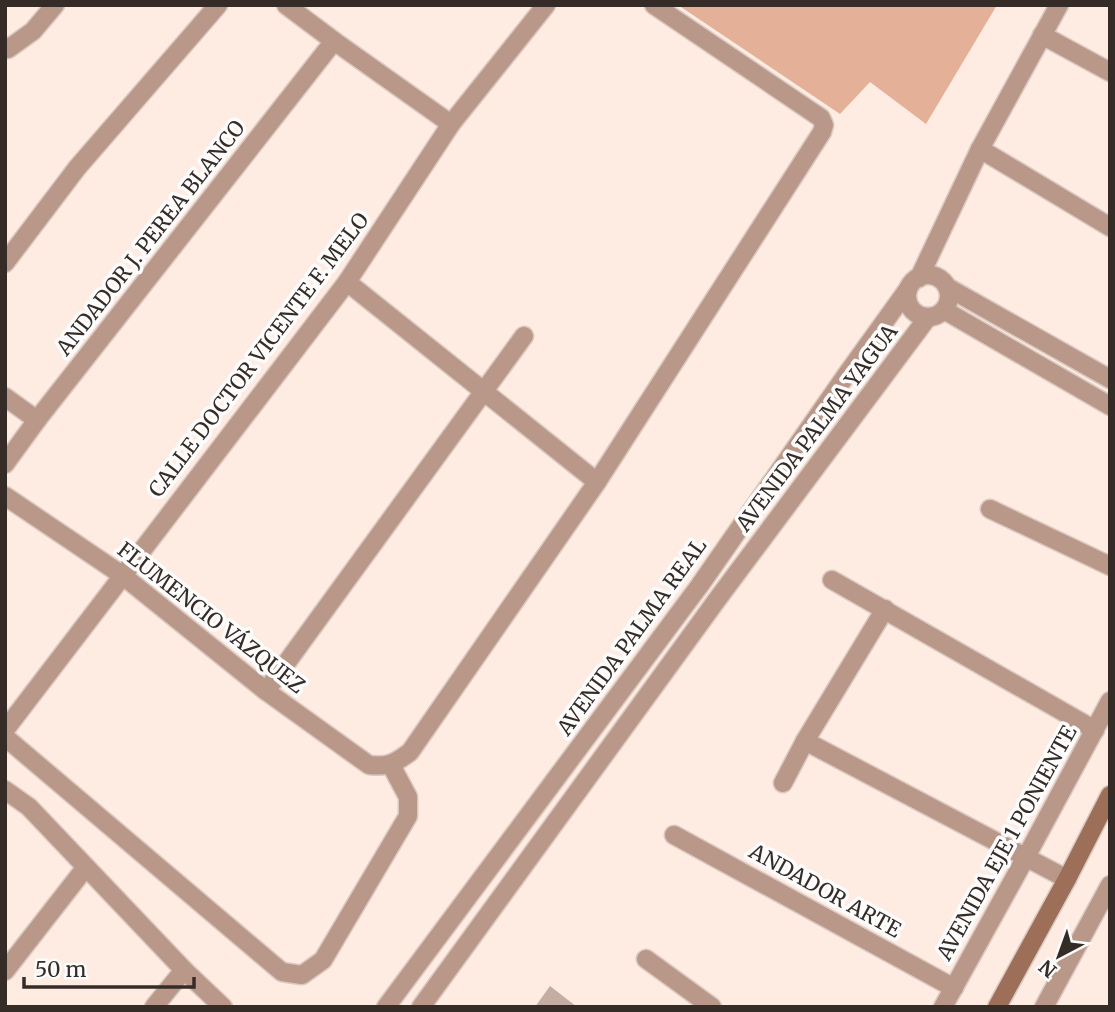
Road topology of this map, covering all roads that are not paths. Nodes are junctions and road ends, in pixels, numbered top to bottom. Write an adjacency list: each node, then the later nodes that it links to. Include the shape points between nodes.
1 (55, 5): 9 (street, via 33,31)
2 (218, 5): 14 (street, via 77,168)
3 (286, 5): 8 (street)
4 (546, 5): 11 (street, CALLE DOCTOR VICENTE F. MELO)
5 (654, 5): 26 (street, via 821,118 824,125)
6 (1059, 5): 7 (street, AVENIDA PALMA REAL)
7 (1042, 35): 10 (street); 12 (street, AVENIDA PALMA REAL)
8 (334, 41): 11 (street); 24 (street, ANDADOR J. PEREA BLANCO)
9 (7, 49)
10 (1110, 72)
11 (452, 124): 15 (street, CALLE DOCTOR VICENTE F. MELO)
12 (980, 149): 13 (street); 16 (street, AVENIDA PALMA REAL)
13 (1110, 227)
14 (5, 263)
15 (347, 282): 21 (street); 30 (street, CALLE DOCTOR VICENTE F. MELO)
16 (914, 283): 17 (street, via 929,275); 18 (street, via 908,303 911,309); 32 (street, AVENIDA PALMA REAL)
17 (947, 287): 18 (street, via 949,299); 20 (street)
18 (936, 314): 23 (street); 33 (street, AVENIDA PALMA YAGUA)
19 (524, 336): 21 (street)
20 (1110, 379)
21 (483, 391): 26 (street); 35 (street)
22 (5, 397): 24 (street)
23 (1110, 406)
24 (37, 420): 25 (street, ANDADOR J. PEREA BLANCO)
25 (5, 464)
26 (597, 482): 41 (street, via 410,752)
27 (5, 496): 30 (street, FLUMENCIO VÁZQUEZ)
28 (990, 509): 29 (street)
29 (1110, 566)
30 (122, 575): 35 (street, FLUMENCIO VÁZQUEZ); 37 (street, CALLE DOCTOR VICENTE F. MELO)
31 (832, 580): 34 (street)
32 (700, 585): 33 (street); 46 (street, AVENIDA PALMA REAL)
33 (719, 597): 47 (street, AVENIDA PALMA YAGUA)
34 (885, 609): 38 (street); 40 (street)
35 (266, 691): 41 (street, FLUMENCIO VÁZQUEZ, via 369,765)
36 (1110, 701): 38 (street, AVENIDA EJE 1 PONIENTE)
37 (5, 730)
38 (1095, 730): 48 (street, AVENIDA EJE 1 PONIENTE)
39 (5, 737): 41 (street, via 282,972 302,975 323,960 408,816 408,797)
40 (805, 740): 42 (street); 48 (street)
41 (391, 765)
42 (783, 783)
43 (5, 790): 49 (street, via 29,807)
44 (1110, 795): 50 (main road)
45 (674, 835): 56 (street, ANDADOR ARTE)
46 (512, 838): 47 (street); 59 (street, AVENIDA PALMA REAL)
47 (533, 853): 60 (street, AVENIDA PALMA YAGUA)
48 (1026, 857): 50 (street); 56 (street, AVENIDA EJE 1 PONIENTE)
49 (86, 867): 54 (street); 55 (street)
50 (1067, 878): 63 (main road)
51 (1110, 885): 52 (street)
52 (1102, 920): 64 (street)
53 (646, 959): 61 (street)
54 (184, 970): 57 (street); 58 (street)
55 (5, 971)
56 (954, 988): 62 (street, AVENIDA EJE 1 PONIENTE)
57 (154, 1007)
58 (223, 1007)
59 (386, 1007)
60 (421, 1007)
61 (712, 1007)
62 (943, 1007)
63 (997, 1007)
64 (1044, 1007)

